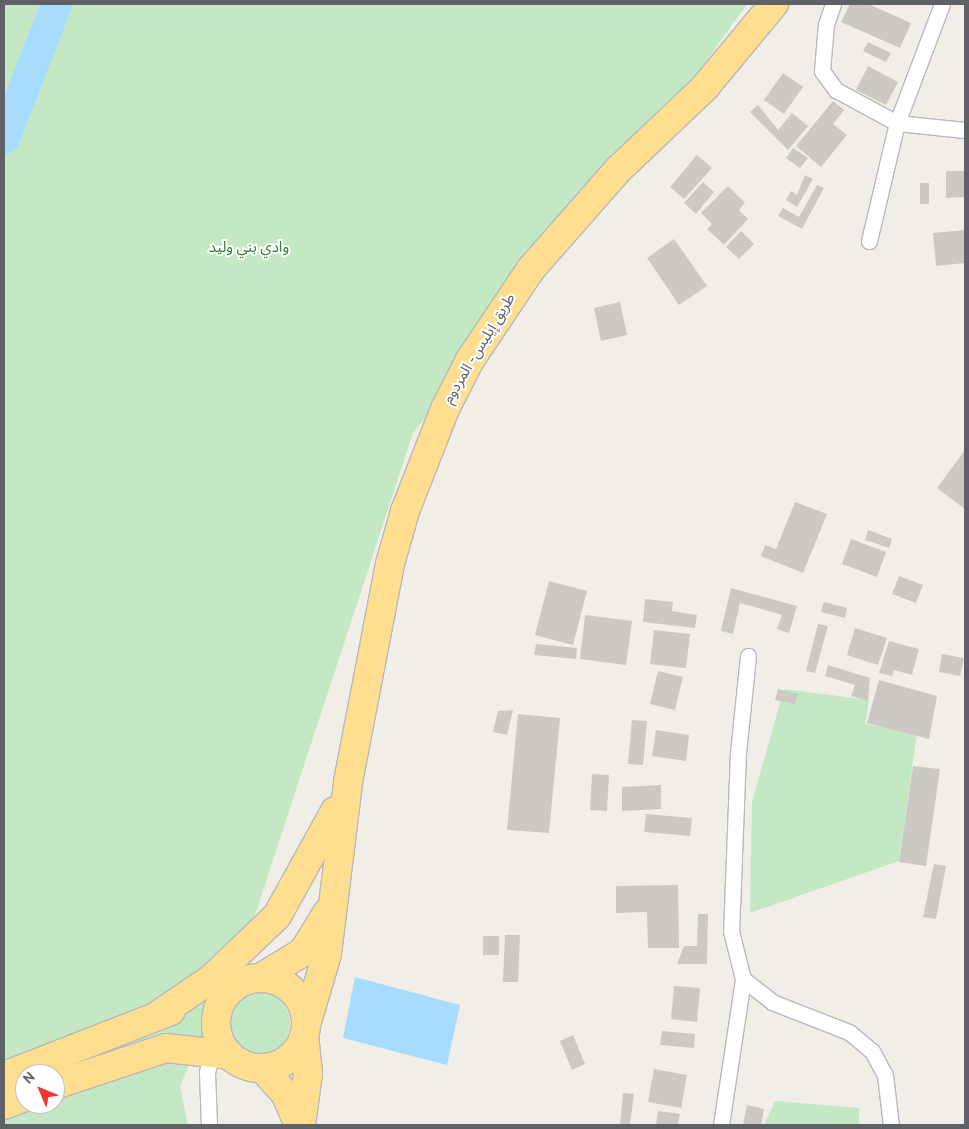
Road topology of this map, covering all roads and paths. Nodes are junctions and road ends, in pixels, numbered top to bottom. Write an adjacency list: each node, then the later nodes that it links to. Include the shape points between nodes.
1 (774, 4): 8 (highway, طريق إيليس- المردوم, via 705,87 573,218 531,269 470,360 438,426 405,511 390,564)
2 (833, 4): 4 (street, via 826,24 822,71 836,90)
3 (942, 4): 4 (street)
4 (897, 124): 5 (street); 6 (street)
5 (965, 130)
6 (869, 241)
7 (748, 656): 11 (street, via 738,752 731,931)
8 (348, 782): 9 (highway); 13 (highway, via 318,848 277,916 211,979)
9 (332, 905): 10 (highway, via 303,952); 14 (highway, via 327,954)
10 (262, 977): 12 (highway); 14 (highway, via 289,987 305,1010)
11 (743, 978): 21 (street); 22 (street, via 772,1002 850,1032 872,1051 885,1076)
12 (235, 985): 13 (highway); 15 (highway, via 218,1008)
13 (155, 1017): 17 (highway)
14 (305, 1030): 16 (highway, via 288,1058); 20 (highway, via 308,1073)
15 (219, 1046): 16 (highway, via 244,1064); 18 (highway, via 166,1048); 19 (street, via 206,1090)
16 (262, 1068): 20 (highway, via 286,1095)
17 (4, 1076)
18 (65, 1082)
19 (209, 1125)
20 (300, 1125)
21 (721, 1125)
22 (891, 1125)

